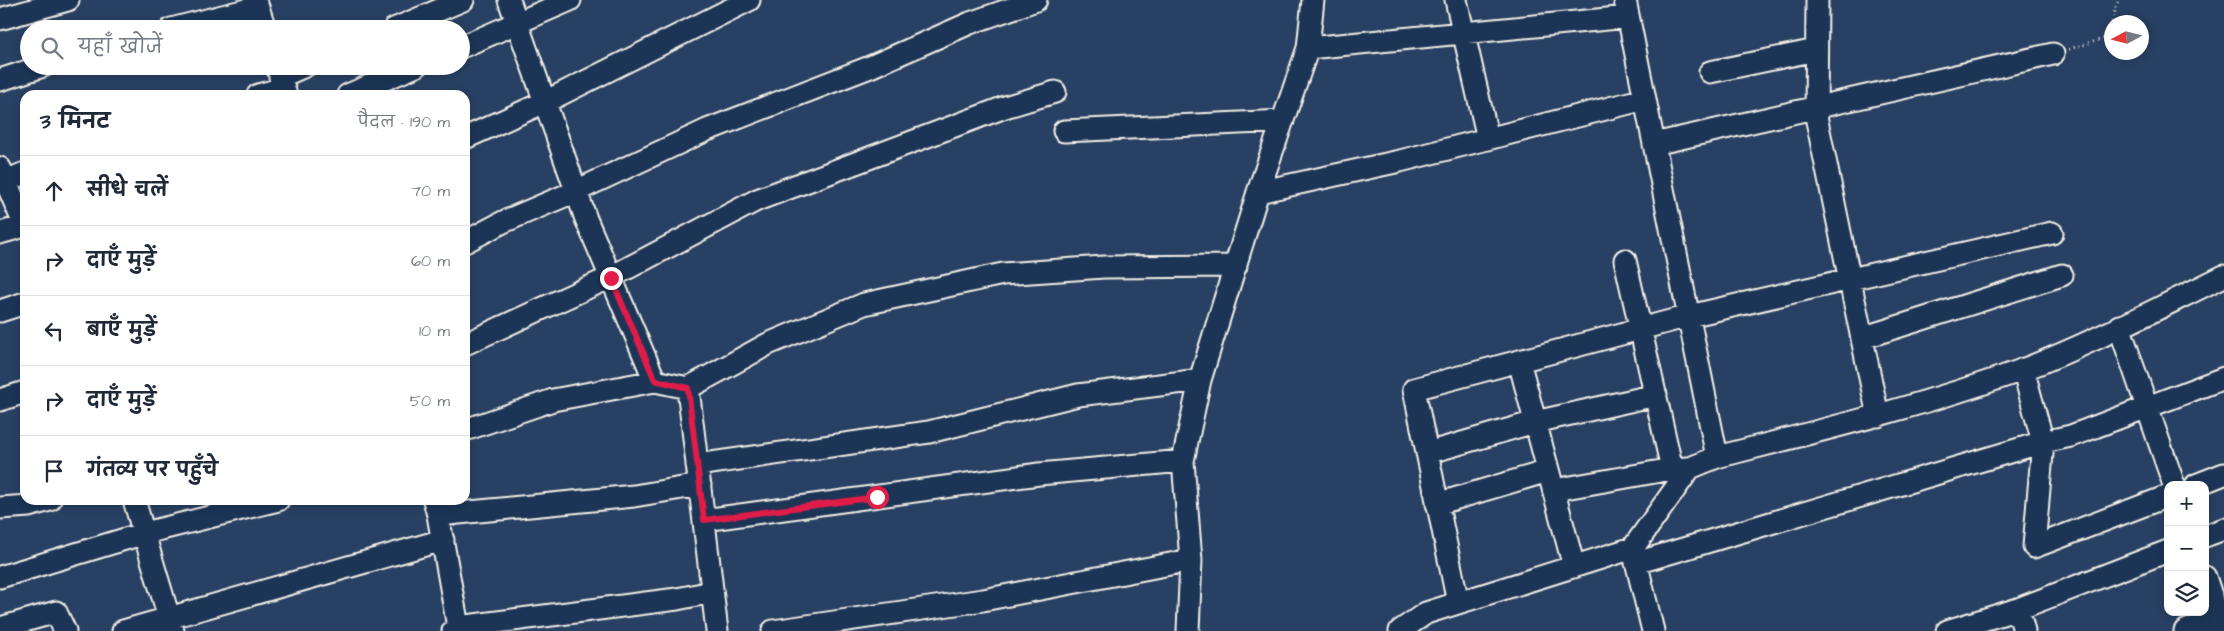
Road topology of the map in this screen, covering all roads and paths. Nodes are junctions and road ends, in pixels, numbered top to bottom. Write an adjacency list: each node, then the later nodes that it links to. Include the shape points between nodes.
1 (68, 0): 14 (street)
2 (463, 0): 17 (street)
3 (509, 0): 18 (street)
4 (570, 0): 18 (street)
5 (750, 0): 34 (street)
6 (1036, 0): 43 (street, via 970,23 870,67 707,130)
7 (1313, 0): 22 (street)
8 (1456, 0): 19 (street)
9 (1816, 0): 23 (street)
10 (2118, 0): 13 (path)
11 (257, 4): 15 (street); 16 (street)
12 (1627, 9): 19 (street); 33 (street)
13 (2114, 15)
14 (0, 19)
15 (202, 20)
16 (262, 20)
17 (415, 20)
18 (518, 23): 21 (street); 34 (street)
19 (1464, 34): 22 (street); 39 (street)
20 (2104, 39): 24 (path)
21 (470, 43)
22 (1308, 48): 36 (street)
23 (1816, 50): 25 (street); 35 (street)
24 (2053, 54): 35 (street)
25 (1710, 72)
26 (20, 73): 28 (street)
27 (395, 75): 31 (street)
28 (0, 80)
29 (282, 81): 30 (street)
30 (267, 90)
31 (360, 90)
32 (1055, 92): 54 (street, via 757,200)
33 (1645, 99): 39 (street); 40 (street)
34 (546, 101): 38 (street); 43 (street)
35 (1816, 108): 40 (street); 55 (street)
36 (1283, 121): 37 (street); 44 (street)
37 (1064, 131)
38 (470, 136)
39 (1488, 139): 44 (street)
40 (1654, 144): 58 (street)
41 (20, 173): 42 (street)
42 (3, 175): 45 (street)
43 (576, 191): 49 (street); 54 (street)
44 (1258, 192): 51 (street)
45 (20, 214)
46 (20, 227): 47 (street)
47 (0, 233)
48 (2052, 233): 55 (street)
49 (470, 239)
50 (1625, 260): 60 (street)
51 (1236, 266): 67 (street); 68 (street, via 1104,267 1003,274 864,304 768,344)
52 (2062, 275): 61 (street)
53 (2224, 276): 59 (street)
54 (611, 278): 62 (street); 66 (street)
55 (1850, 279): 58 (street); 61 (street)
56 (20, 305): 57 (street)
57 (0, 311)
58 (1689, 316): 60 (street); 78 (street)
59 (2119, 326): 64 (street); 72 (street)
60 (1641, 329): 63 (street); 70 (street)
61 (1862, 338): 73 (street)
62 (470, 342)
63 (1519, 361): 74 (street); 77 (street, via 1414,389)
64 (2023, 369): 73 (street); 76 (street)
65 (2224, 378): 72 (street)
66 (655, 380): 68 (street); 75 (street, via 553,400)
67 (1200, 380): 79 (street); 82 (street, via 1078,395 929,432)
68 (688, 388): 82 (street)
69 (20, 394): 71 (street)
70 (1656, 395): 74 (street); 80 (street)
71 (0, 400)
72 (2148, 407): 76 (street, via 2071,436); 84 (street)
73 (1878, 416): 78 (street)
74 (1535, 422): 77 (street); 83 (street)
75 (470, 428)
76 (2043, 442): 86 (street, via 2034,547); 99 (street)
77 (1427, 453): 87 (street)
78 (1717, 458): 80 (street)
79 (1183, 461): 93 (street, via 1039,474); 100 (street)
80 (1681, 468): 83 (street); 99 (street)
81 (2224, 474): 85 (street)
82 (699, 475): 91 (street, via 634,496); 93 (street)
83 (1551, 481): 87 (street); 101 (street)
84 (2173, 481)
85 (2206, 481)
86 (2164, 498)
87 (1437, 504): 105 (street)
88 (32, 505): 92 (street)
89 (136, 505): 95 (street)
90 (258, 505): 95 (street)
91 (436, 507): 97 (street)
92 (0, 508)
93 (704, 520): 104 (street)
94 (2224, 529): 96 (street)
95 (145, 533): 102 (street); 108 (street)
96 (2209, 535)
97 (443, 540): 108 (street); 110 (street)
98 (2164, 553): 106 (street)
99 (1635, 555): 101 (street); 117 (street)
100 (1191, 560): 114 (street, via 983,600); 115 (street)
101 (1574, 567): 105 (street)
102 (0, 577)
103 (2209, 587): 107 (street)
104 (712, 592): 110 (street); 113 (street)
105 (1458, 603): 116 (street, via 1426,613)
106 (2018, 609): 118 (street); 119 (street)
107 (2222, 621): 120 (street)
108 (171, 624): 112 (street)
109 (0, 628): 111 (street, via 56,612)
110 (456, 629)
111 (65, 631)
112 (123, 631)
113 (717, 631)
114 (773, 631)
115 (1188, 631)
116 (1400, 631)
117 (1653, 631)
118 (1947, 631)
119 (2024, 631)
120 (2185, 631)

